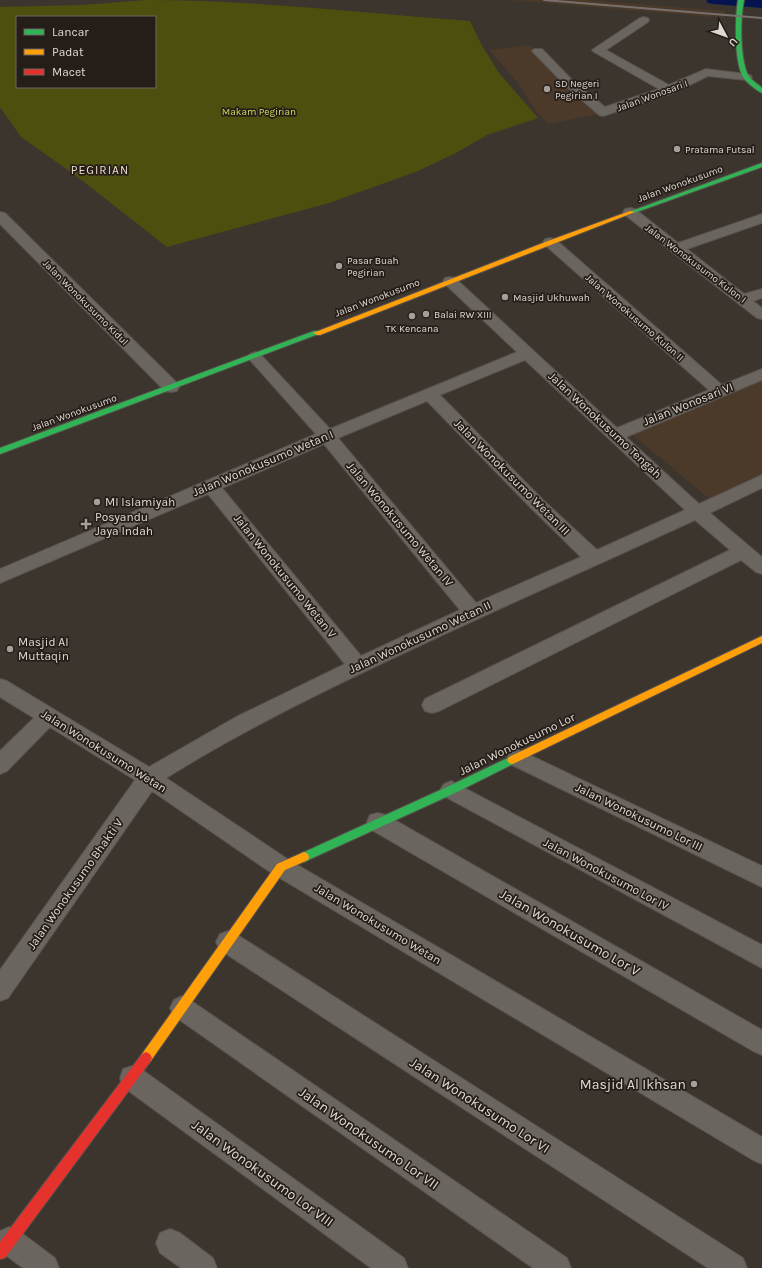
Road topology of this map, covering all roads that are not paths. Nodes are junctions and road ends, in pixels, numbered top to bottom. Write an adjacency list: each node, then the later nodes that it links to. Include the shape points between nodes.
1 (740, 2): 4 (main road, via 738,16)
2 (644, 20): 7 (street, via 598,50)
3 (538, 51): 7 (street, Jalan Wonosari I, via 570,84 603,112)
4 (741, 61): 5 (main road); 6 (main road)
5 (754, 61)
6 (746, 77): 7 (street, Jalan Wonosari I, via 706,72); 8 (main road)
7 (669, 90)
8 (762, 91)
9 (762, 165): 10 (main road, Jalan Wonokusumo)
10 (630, 212): 13 (main road, Jalan Wonokusumo); 14 (street, Jalan Wonokusumo Kulon I)
11 (0, 216): 22 (street, Jalan Wonokusumo Kidul)
12 (762, 218): 14 (street)
13 (550, 242): 15 (main road, Jalan Wonokusumo); 23 (street, Jalan Wonokusumo Kulon II)
14 (677, 248): 17 (street, Jalan Wonokusumo Kulon I)
15 (450, 281): 19 (street, Jalan Wonokusumo Tengah); 20 (main road, Jalan Wonokusumo)
16 (762, 293): 17 (street)
17 (744, 300): 18 (street, Jalan Wonokusumo Kulon I)
18 (762, 315)
19 (528, 353): 24 (street, Jalan Wonokusumo Wetan I); 25 (street, Jalan Wonokusumo Tengah)
20 (255, 357): 22 (main road, Jalan Wonokusumo); 26 (street, Jalan Wonokusumo Wetan IV)
21 (762, 374): 23 (street, Jalan Wonosari VI)
22 (171, 388): 27 (main road, Jalan Wonokusumo)
23 (719, 391): 25 (street, Jalan Wonosari VI)
24 (430, 394): 26 (street, Jalan Wonokusumo Wetan I); 32 (street, Jalan Wonokusumo Wetan III, via 537,504)
25 (614, 435): 30 (street, Jalan Wonokusumo Tengah)
26 (327, 436): 29 (street, Jalan Wonokusumo Wetan I); 35 (street, Jalan Wonokusumo Wetan IV)
27 (0, 451)
28 (762, 481): 30 (street, Jalan Wonokusumo Wetan II)
29 (211, 486): 34 (street, Jalan Wonokusumo Wetan I); 37 (street, Jalan Wonokusumo Wetan V)
30 (698, 512): 31 (street, Jalan Wonokusumo Tengah); 32 (street, Jalan Wonokusumo Wetan II)
31 (744, 551): 33 (street, Jalan Wonokusumo Tengah); 39 (street)
32 (594, 558): 35 (street, Jalan Wonokusumo Wetan II)
33 (762, 567)
34 (0, 576)
35 (473, 612): 37 (street, Jalan Wonokusumo Wetan II)
36 (762, 639): 41 (main road, Jalan Wonokusumo Lor)
37 (358, 666): 43 (street, Jalan Wonokusumo Wetan II, via 251,718)
38 (0, 687): 40 (street, Jalan Wonokusumo Wetan)
39 (432, 705)
40 (48, 716): 42 (street); 43 (street, Jalan Wonokusumo Wetan)
41 (517, 758): 44 (main road, Jalan Wonokusumo Lor); 47 (street, Jalan Wonokusumo Lor III)
42 (0, 765)
43 (149, 778): 46 (street, Jalan Wonokusumo Wetan); 50 (street, Jalan Wonokusumo Bhakti V)
44 (451, 790): 45 (main road, Jalan Wonokusumo Lor); 49 (street, Jalan Wonokusumo Lor IV)
45 (378, 822): 46 (main road, Jalan Wonokusumo Lor); 52 (street, Jalan Wonokusumo Lor V)
46 (281, 867): 48 (main road); 54 (street, Jalan Wonokusumo Wetan)
47 (762, 877)
48 (228, 942): 51 (main road); 61 (street, Jalan Wonokusumo Lor VI)
49 (762, 957)
50 (0, 990)
51 (182, 1008): 53 (main road); 60 (street, Jalan Wonokusumo Lor VII)
52 (762, 1042)
53 (132, 1078): 56 (main road); 59 (street, Jalan Wonokusumo Lor VIII)
54 (762, 1151)
55 (170, 1242): 58 (street)
56 (5, 1247): 57 (street)
57 (45, 1268)
58 (204, 1268)
59 (394, 1268)
60 (557, 1268)
61 (733, 1268)

